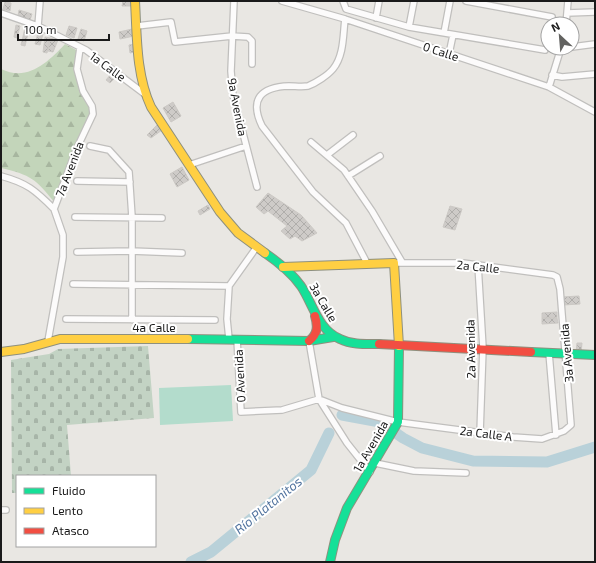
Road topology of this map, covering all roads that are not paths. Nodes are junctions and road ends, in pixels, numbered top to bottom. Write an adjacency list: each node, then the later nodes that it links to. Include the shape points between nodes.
1 (40, 1): 18 (street)
2 (135, 1): 19 (main road)
3 (234, 1): 23 (street, 9a Avenida)
4 (282, 1): 17 (street, 0 Calle)
5 (343, 1): 16 (street, via 346,9)
6 (379, 1): 16 (street)
7 (414, 1): 20 (street)
8 (450, 1): 21 (street)
9 (466, 1): 14 (street)
10 (568, 1): 13 (street)
11 (595, 12): 13 (street)
12 (1, 13): 18 (street, 1a Calle)
13 (567, 13): 15 (street)
14 (552, 16)
15 (567, 16)
16 (376, 18): 20 (street)
17 (345, 19): 28 (street, 0 Calle); 57 (street, via 340,58 333,69 308,86 288,86 265,91 258,98 256,114 262,126 313,192 346,223)
18 (38, 26): 26 (street, 1a Calle)
19 (136, 26): 23 (street, via 171,22 175,42); 34 (main road)
20 (409, 27): 21 (street)
21 (444, 33): 22 (street)
22 (452, 35): 27 (street); 28 (street)
23 (232, 36): 30 (street, via 251,39); 39 (street, 9a Avenida, via 232,79)
24 (595, 44): 25 (street)
25 (580, 46)
26 (80, 48): 34 (street, 1a Calle); 48 (street, 7a Avenida, via 77,69 83,91 92,106 92,114)
27 (540, 49)
28 (449, 54): 33 (street, 0 Calle)
29 (558, 56): 32 (street)
30 (252, 64)
31 (595, 74): 32 (street, via 562,77)
32 (552, 75): 33 (street)
33 (549, 87): 35 (street, 0 Calle)
34 (146, 95): 42 (main road, 3a Calle)
35 (595, 112)
36 (353, 135): 40 (street)
37 (311, 142): 40 (street)
38 (90, 146): 46 (street, via 109,150 129,172)
39 (246, 146): 42 (street); 47 (street, 9a Avenida)
40 (326, 155): 44 (street)
41 (380, 156): 44 (street)
42 (189, 165): 52 (main road, 3a Calle, via 229,223)
43 (1, 176): 48 (street, via 22,182)
44 (348, 176): 56 (street, via 372,211)
45 (77, 181): 46 (street)
46 (130, 182): 50 (street)
47 (257, 187)
48 (54, 209): 70 (street, 7a Avenida, via 63,235 63,257)
49 (75, 217): 50 (street)
50 (132, 217): 51 (street); 53 (street)
51 (162, 218)
52 (256, 248): 59 (main road, 3a Calle); 63 (street)
53 (131, 251): 54 (street); 55 (street); 62 (street)
54 (77, 252)
55 (182, 253)
56 (398, 262): 57 (main road); 58 (street, 2a Calle); 72 (main road, 1a Avenida)
57 (366, 263): 59 (main road)
58 (478, 265): 60 (street, 2a Calle, via 553,275); 73 (street, 2a Avenida)
59 (283, 267): 64 (main road, 3a Calle, via 298,281)
60 (560, 281): 76 (street, 3a Avenida)
61 (73, 284): 62 (street)
62 (132, 284): 63 (street); 66 (street)
63 (229, 286): 69 (street, 0 Avenida, via 227,319)
64 (314, 314): 68 (main road, 3a Calle); 71 (main road, via 318,328 316,335)
65 (66, 319): 66 (street)
66 (132, 320): 67 (street)
67 (215, 320)
68 (333, 337): 71 (main road, 4a Calle); 72 (main road, 3a Calle, via 352,343)
69 (233, 339): 70 (main road, 4a Calle, via 139,338); 71 (main road, 4a Calle); 78 (street, 0 Avenida, via 241,391 241,412 282,410)
70 (48, 341): 74 (main road, 4a Calle, via 28,348)
71 (309, 341): 78 (street)
72 (399, 346): 73 (main road, 3a Calle); 79 (main road, 1a Avenida)
73 (483, 348): 75 (main road, 3a Calle); 81 (street, 2a Avenida)
74 (1, 352)
75 (549, 353): 76 (main road, 3a Calle); 82 (street)
76 (565, 353): 77 (main road, 3a Calle); 80 (street, 3a Avenida)
77 (595, 355)
78 (319, 399): 79 (street, 2a Calle A); 84 (street, via 343,437)
79 (397, 423): 81 (street, 2a Calle A); 83 (main road, 1a Avenida)
80 (571, 425): 82 (street, 2a Calle A)
81 (480, 433): 82 (street, 2a Calle A, via 542,439)
82 (556, 435)
83 (375, 463): 84 (main road, 1a Avenida); 85 (street, via 414,471)
84 (370, 472): 86 (main road, 1a Avenida, via 347,508)
85 (466, 473)
86 (330, 562)

